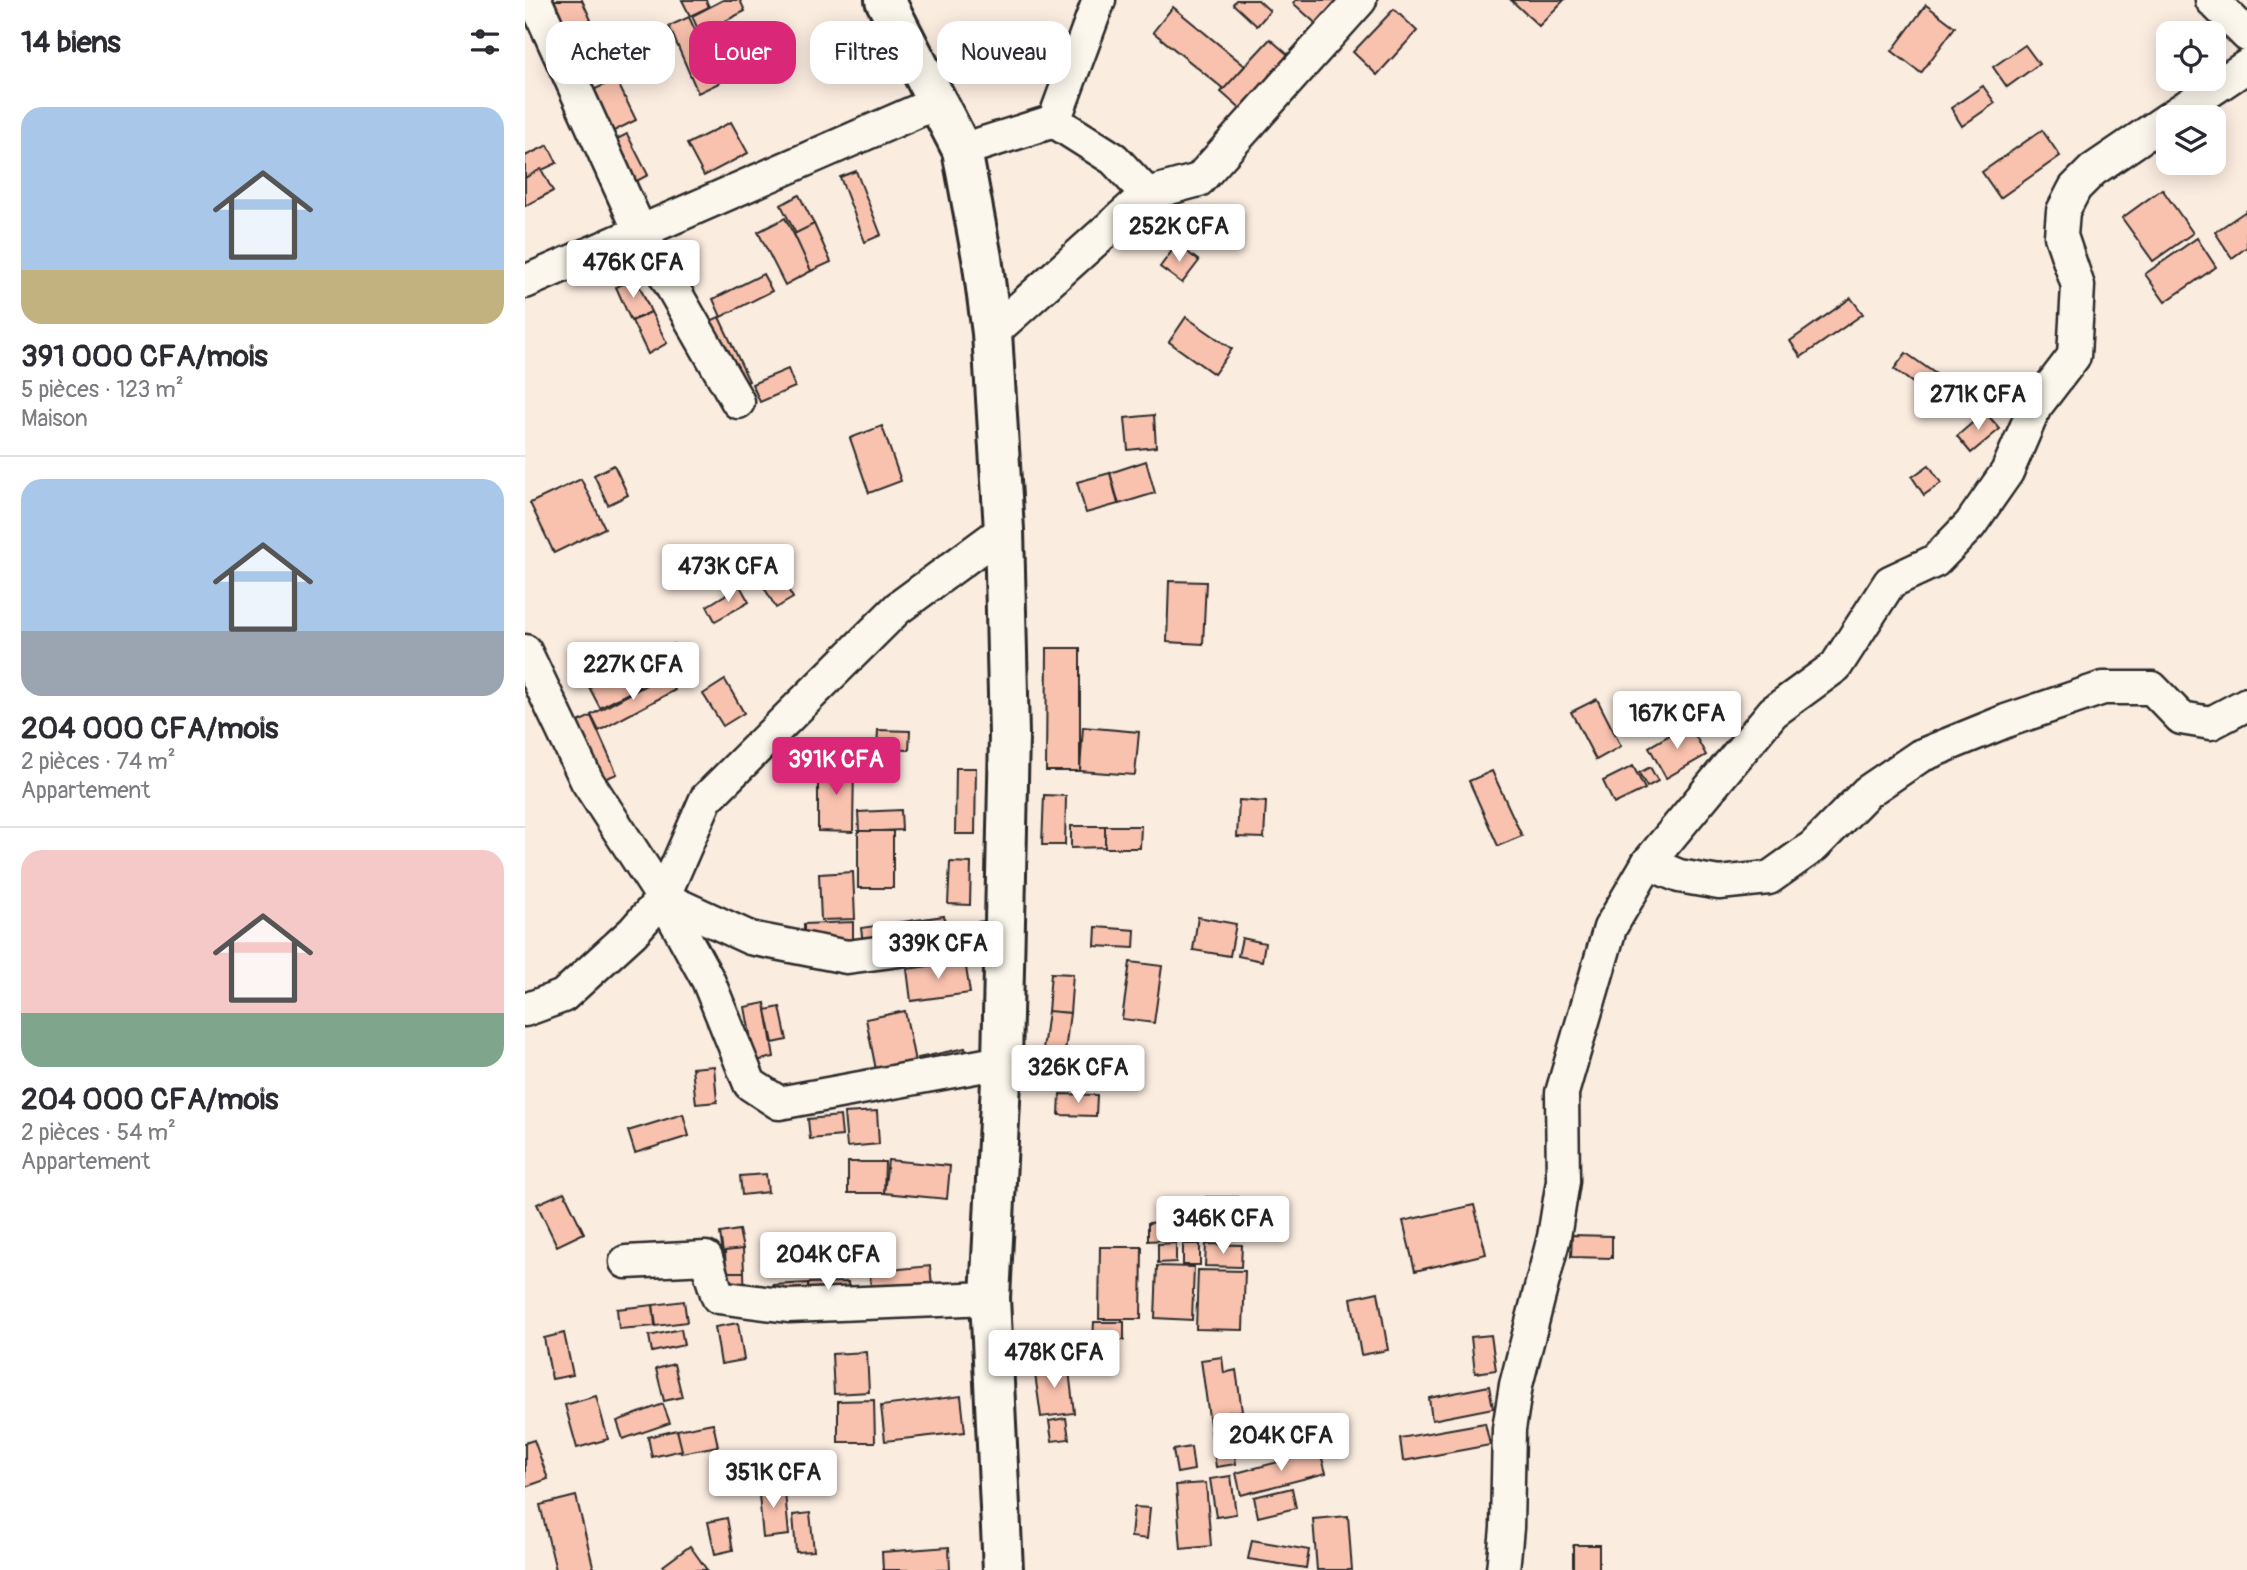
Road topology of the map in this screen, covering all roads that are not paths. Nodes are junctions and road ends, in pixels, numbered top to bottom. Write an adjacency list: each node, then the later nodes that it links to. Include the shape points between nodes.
1 (535, 0): 14 (street)
2 (885, 0): 8 (street)
3 (1099, 0): 10 (street)
4 (1360, 0): 13 (street, via 1199,180)
5 (2212, 0): 6 (street)
6 (2247, 35)
7 (2247, 66): 9 (street)
8 (938, 102): 12 (street); 14 (street)
9 (2189, 105)
10 (1054, 121): 12 (street); 13 (street, via 1114,159)
11 (2156, 127): 21 (street, via 2093,170 2075,187 2063,211 2061,236 2078,286 2074,356 2035,407 2007,472 1985,504 1935,561 1890,582 1836,666 1773,712)
12 (962, 150): 16 (street)
13 (1147, 194): 16 (street)
14 (640, 231): 15 (street); 17 (street)
15 (525, 282)
16 (992, 333): 18 (street)
17 (738, 402)
18 (1004, 530): 22 (street, via 898,608 706,799); 23 (street, via 1009,735)
19 (525, 651): 22 (street, via 587,781)
20 (2247, 704): 21 (street, via 2211,723 2181,718 2152,688 2103,688 1920,756 1867,792 1814,846 1769,878 1719,883 1679,877)
21 (1648, 863): 29 (street, via 1610,928 1562,1093 1563,1181 1513,1407)
22 (663, 898): 23 (street, via 750,938 847,957); 24 (street, via 563,996); 25 (street, via 708,980 750,1084 779,1103)
23 (1004, 936): 25 (street)
24 (525, 1010)
25 (1002, 1062): 27 (street)
26 (626, 1262): 27 (street, via 706,1258 718,1297 788,1306)
27 (991, 1298): 28 (street)
28 (1003, 1570)
29 (1503, 1570)

